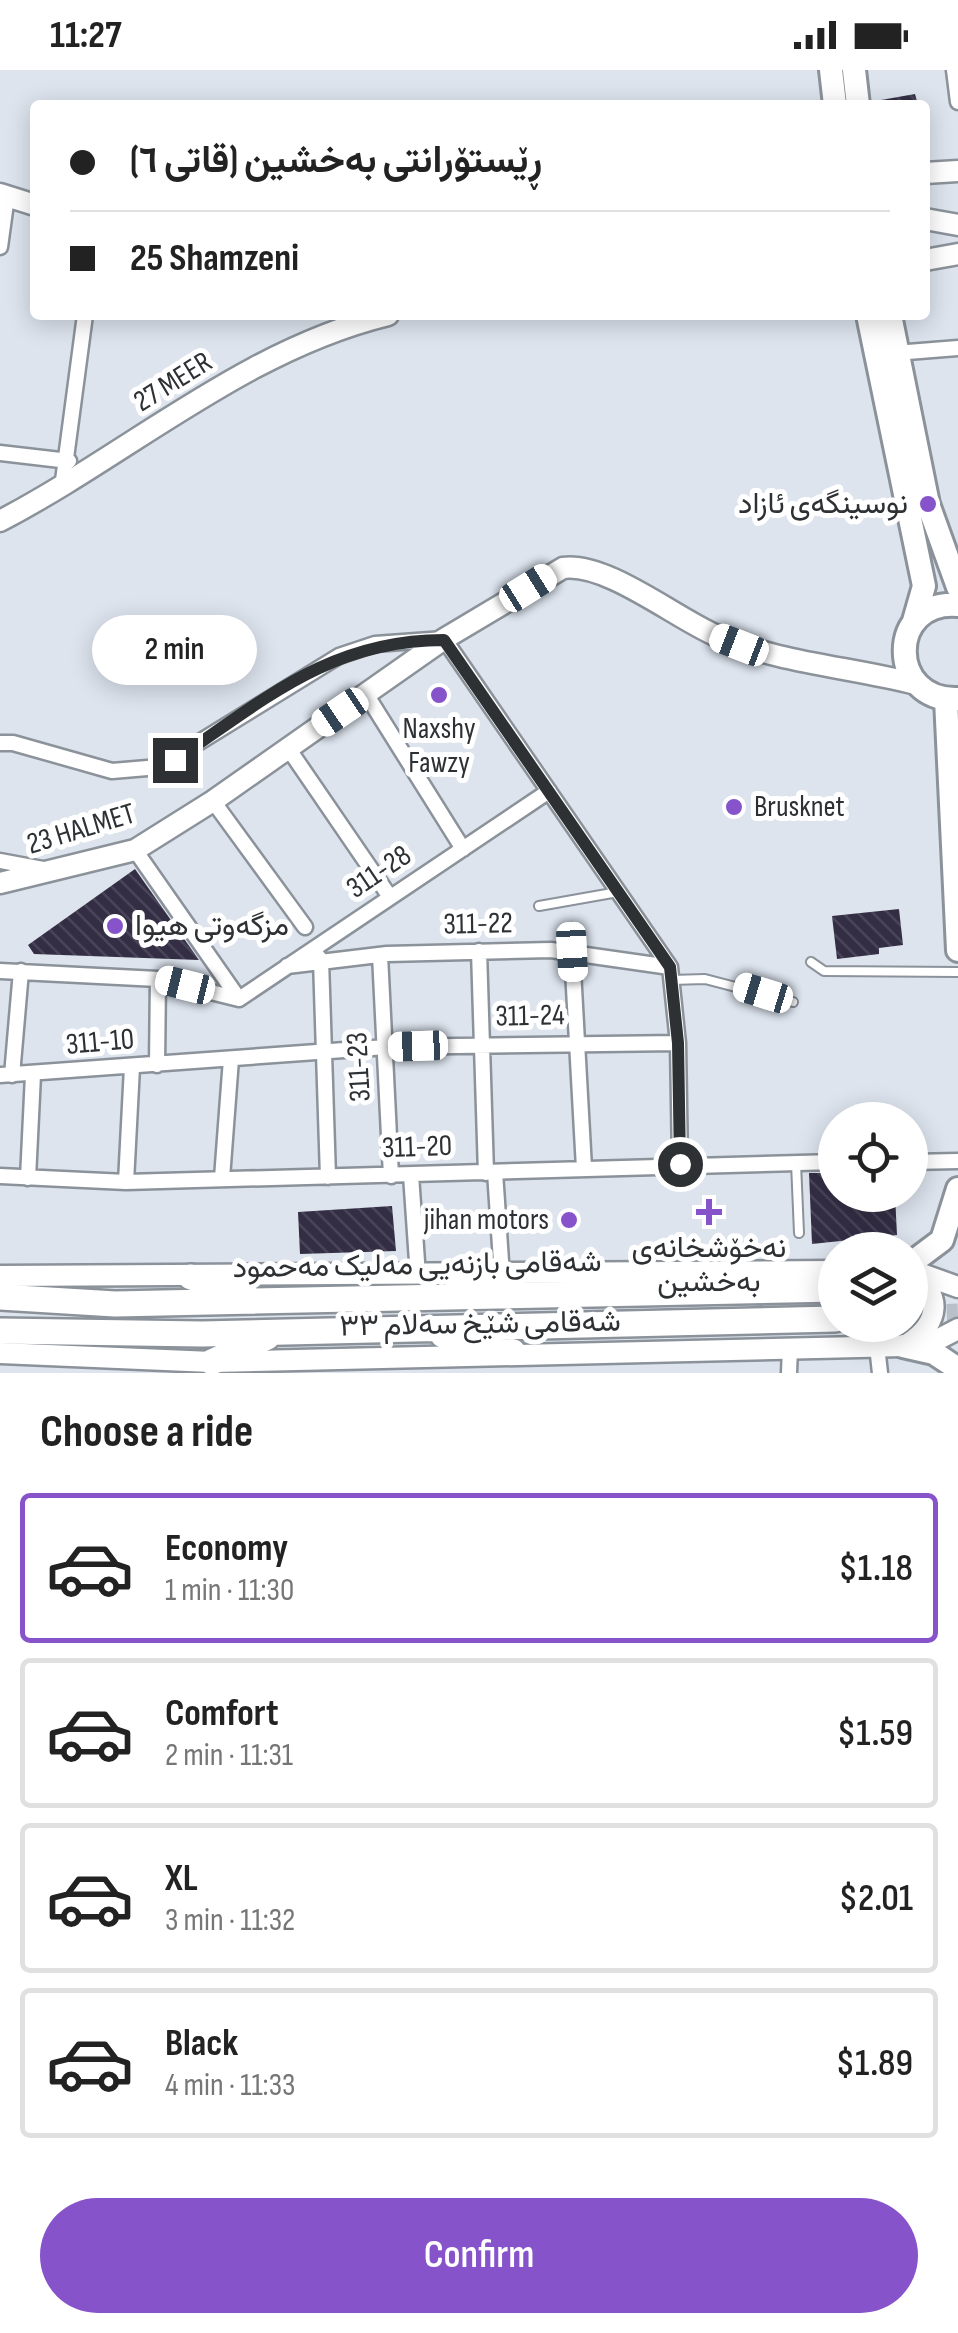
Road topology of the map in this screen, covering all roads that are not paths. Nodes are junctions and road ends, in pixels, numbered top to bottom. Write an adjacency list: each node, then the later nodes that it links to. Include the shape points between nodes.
1 (831, 70): 4 (main road)
2 (854, 70): 5 (main road)
3 (956, 77): 6 (street)
4 (834, 100)
5 (857, 100)
6 (958, 102)
7 (3, 195): 8 (main road); 11 (street)
8 (30, 203)
9 (930, 220): 10 (main road)
10 (958, 225)
11 (0, 247)
12 (958, 254): 13 (main road)
13 (930, 259)
14 (83, 320): 21 (street)
15 (359, 320): 22 (main road, 27 MEER, via 257,365)
16 (869, 320): 26 (main road, via 924,586)
17 (891, 320): 19 (main road)
18 (958, 348): 19 (street)
19 (894, 353): 24 (main road, via 928,504)
20 (0, 453): 21 (street)
21 (69, 461): 22 (street)
22 (62, 488): 23 (main road, 27 MEER)
23 (0, 520)
24 (958, 587)
25 (958, 605): 26 (main road, via 932,608)
26 (914, 621): 28 (main road, via 903,653)
27 (444, 640): 28 (main road, 23 HALMET, via 556,571 581,568 739,645); 29 (main road, 23 HALMET); 31 (street, via 374,644 339,656 159,767 112,770); 33 (street)
28 (916, 684): 30 (main road)
29 (366, 694): 32 (main road, 23 HALMET); 35 (street)
30 (952, 699): 44 (main road)
31 (0, 744)
32 (288, 748): 34 (main road, 23 HALMET); 41 (street)
33 (549, 791): 35 (street, 311-28); 40 (street)
34 (214, 801): 36 (main road, 23 HALMET); 43 (street)
35 (463, 848): 41 (street, 311-28)
36 (135, 850): 38 (main road, 23 HALMET); 55 (street)
37 (0, 860): 38 (street)
38 (58, 872): 39 (main road, 23 HALMET)
39 (0, 883)
40 (618, 892): 42 (lane); 53 (street)
41 (390, 898): 47 (street, 311-28)
42 (539, 906)
43 (305, 927)
44 (958, 950)
45 (479, 951): 46 (street, 311-22); 48 (street, 311-22); 59 (street)
46 (572, 952): 53 (street, 311-22); 57 (street)
47 (317, 954): 48 (street, 311-22); 55 (street, 311-22); 61 (street)
48 (380, 955): 60 (street, 311-23)
49 (811, 962): 52 (lane, via 824,971)
50 (0, 971): 51 (street)
51 (21, 972): 54 (street); 65 (street)
52 (958, 972)
53 (670, 974): 56 (lane); 58 (street)
54 (158, 979): 55 (street); 63 (street)
55 (239, 998)
56 (792, 1002)
57 (577, 1043): 58 (street, 311-24); 59 (street, 311-24); 72 (street)
58 (678, 1043): 71 (street)
59 (482, 1044): 60 (street, 311-24); 73 (street)
60 (386, 1047): 61 (street, 311-24); 76 (street, 311-23)
61 (324, 1050): 62 (street, 311-10); 79 (street)
62 (230, 1059): 63 (street, 311-10); 78 (street)
63 (157, 1065): 64 (street, 311-10)
64 (132, 1067): 66 (street, 311-10); 80 (street)
65 (6, 1075): 66 (street, 311-10)
66 (34, 1075): 77 (street)
67 (958, 1161): 69 (street)
68 (818, 1162): 70 (street, 311-20)
69 (928, 1162)
70 (796, 1163): 71 (street, 311-20); 82 (lane)
71 (680, 1164): 72 (street, 311-20)
72 (584, 1168): 73 (street, 311-20)
73 (490, 1172): 74 (street, 311-20); 86 (street)
74 (410, 1175): 76 (street, 311-20); 89 (street)
75 (0, 1176): 77 (street, 311-20)
76 (391, 1176): 79 (street, 311-20)
77 (28, 1178): 80 (street, 311-20)
78 (222, 1178): 79 (street, 311-20); 80 (street, 311-20)
79 (328, 1178)
80 (126, 1182)
81 (958, 1189): 83 (main road, via 942,1240)
82 (800, 1233)
83 (928, 1253)
84 (818, 1271): 86 (main road)
85 (0, 1276): 88 (main road)
86 (502, 1276): 89 (highway)
87 (928, 1276): 90 (main road)
88 (191, 1277): 89 (main road); 94 (highway)
89 (412, 1286): 92 (highway, شەقامی بازنەیی مەلیک مەحمود); 94 (highway, شەقامی بازنەیی مەلیک مەحمود)
90 (958, 1286)
91 (928, 1287): 96 (main road, via 935,1315)
92 (818, 1289)
93 (0, 1298): 94 (highway, شەقامی بازنەیی مەلیک مەحمود)
94 (265, 1302)
95 (818, 1318): 97 (highway, شەقامی بازنەیی مەلیک مەحمود)
96 (928, 1325)
97 (414, 1327): 99 (highway, شەقامی بازنەیی مەلیک مەحمود); 105 (highway)
98 (958, 1330): 103 (main road, شەقامی شێخ سەلام ٣٣)
99 (281, 1331): 100 (highway, شەقامی بازنەیی مەلیک مەحمود); 110 (highway)
100 (0, 1332)
101 (909, 1342): 103 (main road)
102 (878, 1346): 103 (main road, شەقامی شێخ سەلام ٣٣); 104 (main road, شەقامی شێخ سەلام ٣٣); 113 (street)
103 (903, 1346): 111 (main road, via 934,1352)
104 (790, 1347): 107 (main road, شەقامی شێخ سەلام ٣٣); 112 (street)
105 (513, 1352): 107 (main road, شەقامی شێخ سەلام ٣٣); 108 (main road, شەقامی شێخ سەلام ٣٣)
106 (0, 1354): 110 (main road, شەقامی شێخ سەلام ٣٣)
107 (593, 1363)
108 (404, 1364): 109 (main road, شەقامی شێخ سەلام ٣٣)
109 (310, 1366): 110 (main road, شەقامی شێخ سەلام ٣٣)
110 (211, 1367)
111 (958, 1369)
112 (789, 1373)
113 (880, 1373)

